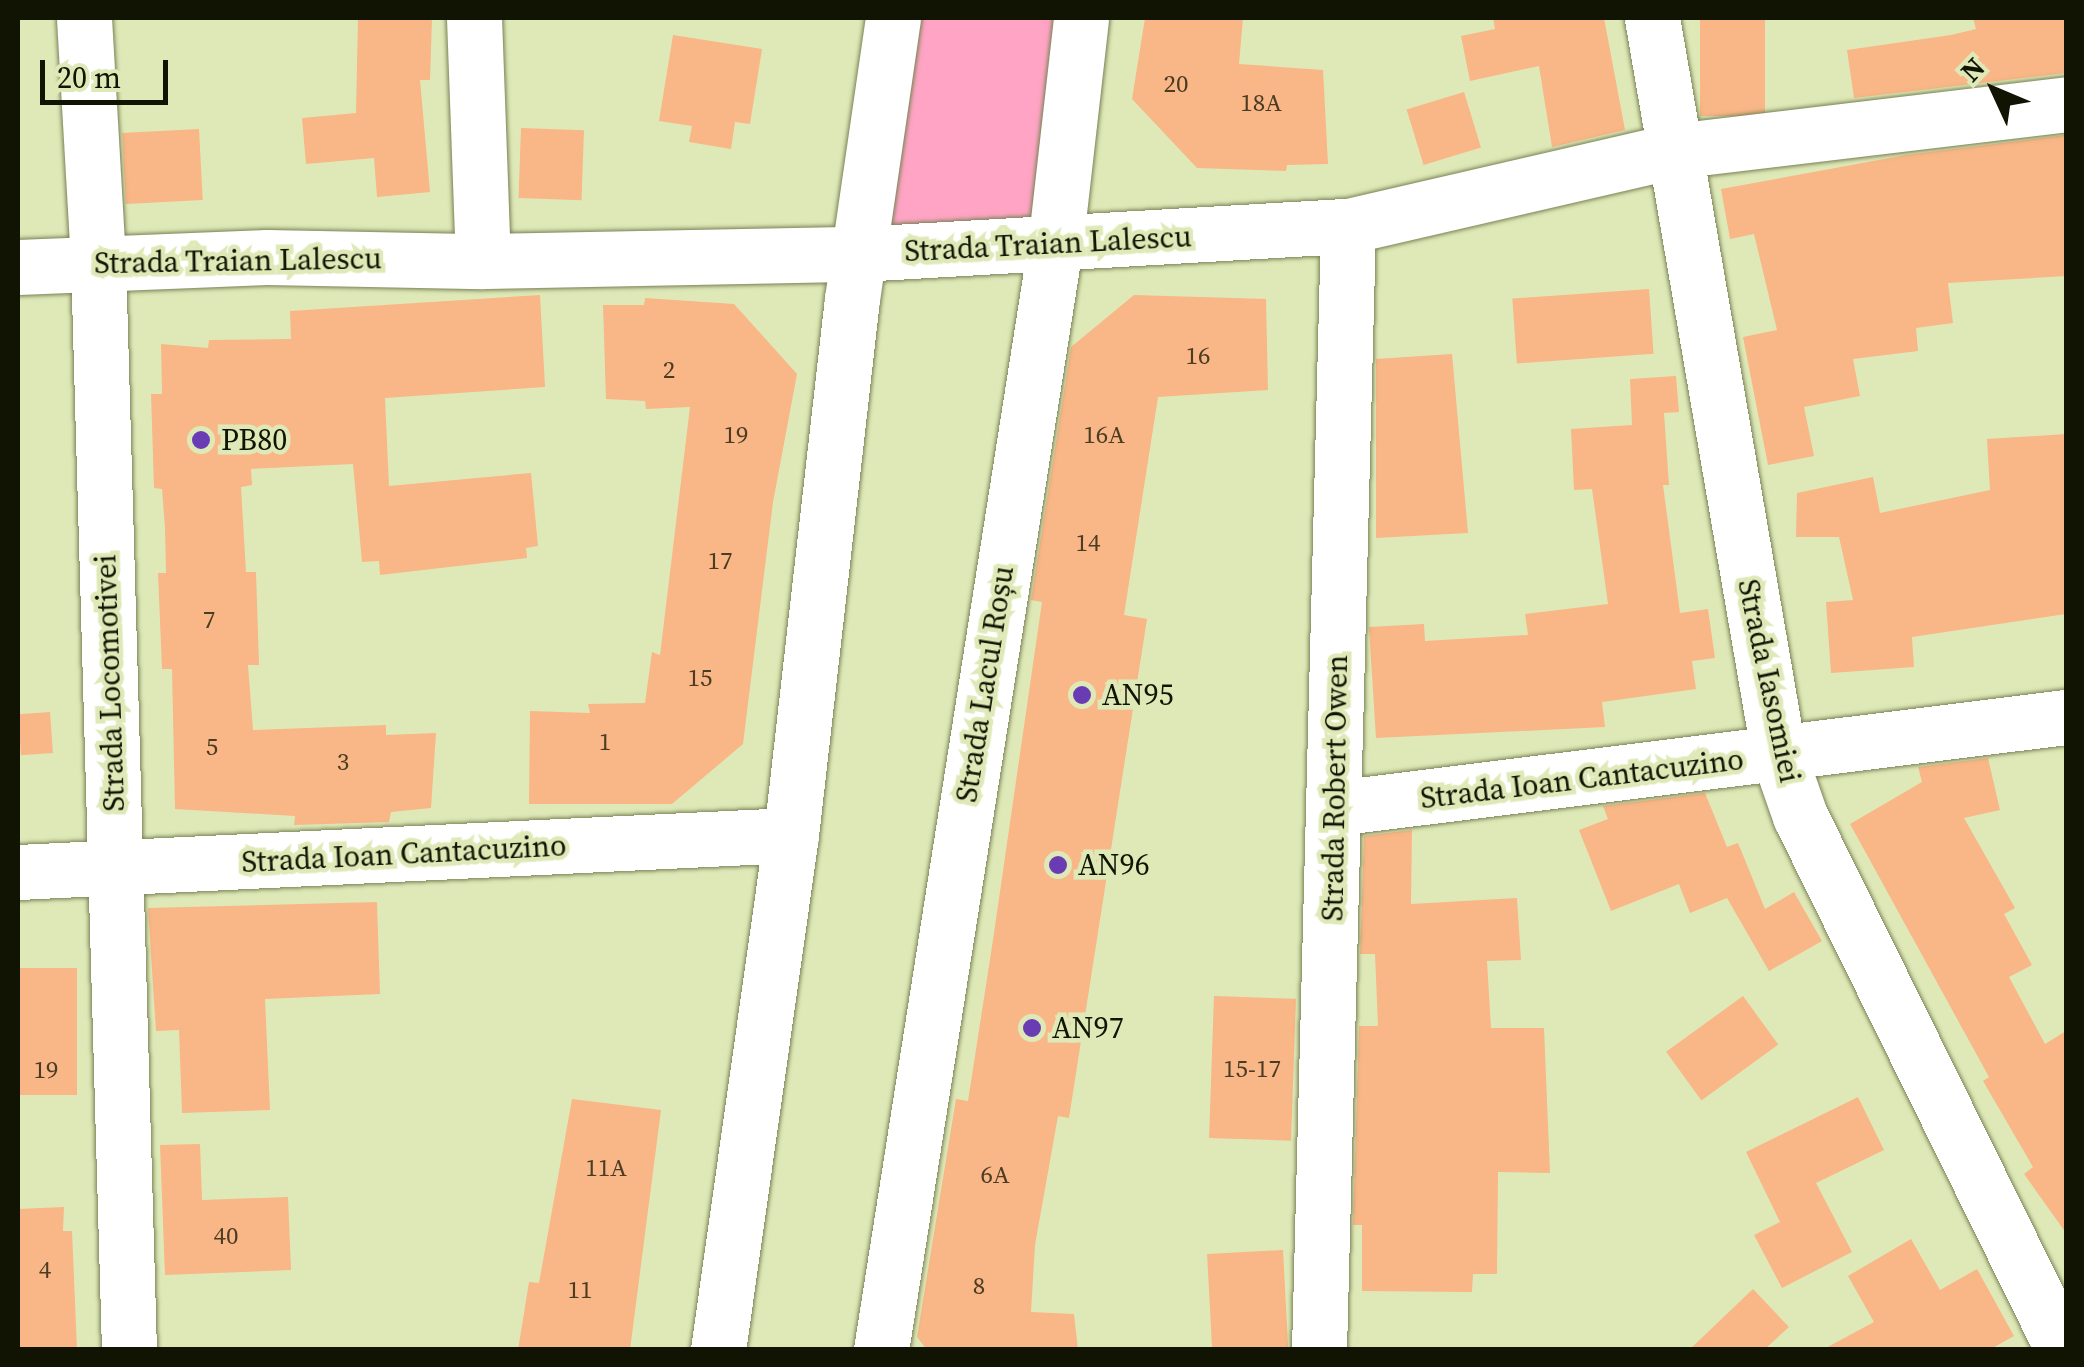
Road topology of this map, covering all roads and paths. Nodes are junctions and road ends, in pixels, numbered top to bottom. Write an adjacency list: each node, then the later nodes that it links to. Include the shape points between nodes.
1 (84, 18): 12 (street, Strada Locomotivei)
2 (474, 18): 11 (street)
3 (893, 18): 10 (street)
4 (1081, 18): 9 (street, Strada Lacul Roșu)
5 (1652, 18): 7 (street, Strada Iasomiei)
6 (2066, 104): 7 (street, Strada Traian Lalescu)
7 (1674, 151): 8 (street, Strada Traian Lalescu); 15 (street, Strada Iasomiei)
8 (1348, 226): 9 (street, Strada Traian Lalescu); 16 (street, Strada Robert Owen)
9 (1054, 247): 10 (street, Strada Traian Lalescu); 23 (street, Strada Lacul Roșu)
10 (859, 254): 11 (street, Strada Traian Lalescu); 17 (street)
11 (483, 261): 12 (street, Strada Traian Lalescu)
12 (98, 262): 13 (street, Strada Traian Lalescu); 18 (street, Strada Locomotivei)
13 (18, 266)
14 (2066, 717): 15 (street, Strada Ioan Cantacuzino)
15 (1779, 756): 16 (street, Strada Ioan Cantacuzino); 20 (street, Strada Iasomiei, via 1800,816)
16 (1335, 808): 24 (street, Strada Robert Owen)
17 (791, 835): 18 (street, Strada Ioan Cantacuzino); 22 (street)
18 (116, 868): 19 (street, Strada Ioan Cantacuzino); 21 (street, Strada Locomotivei)
19 (18, 872)
20 (2052, 1336)
21 (129, 1350)
22 (718, 1350)
23 (882, 1350)
24 (1319, 1350)

